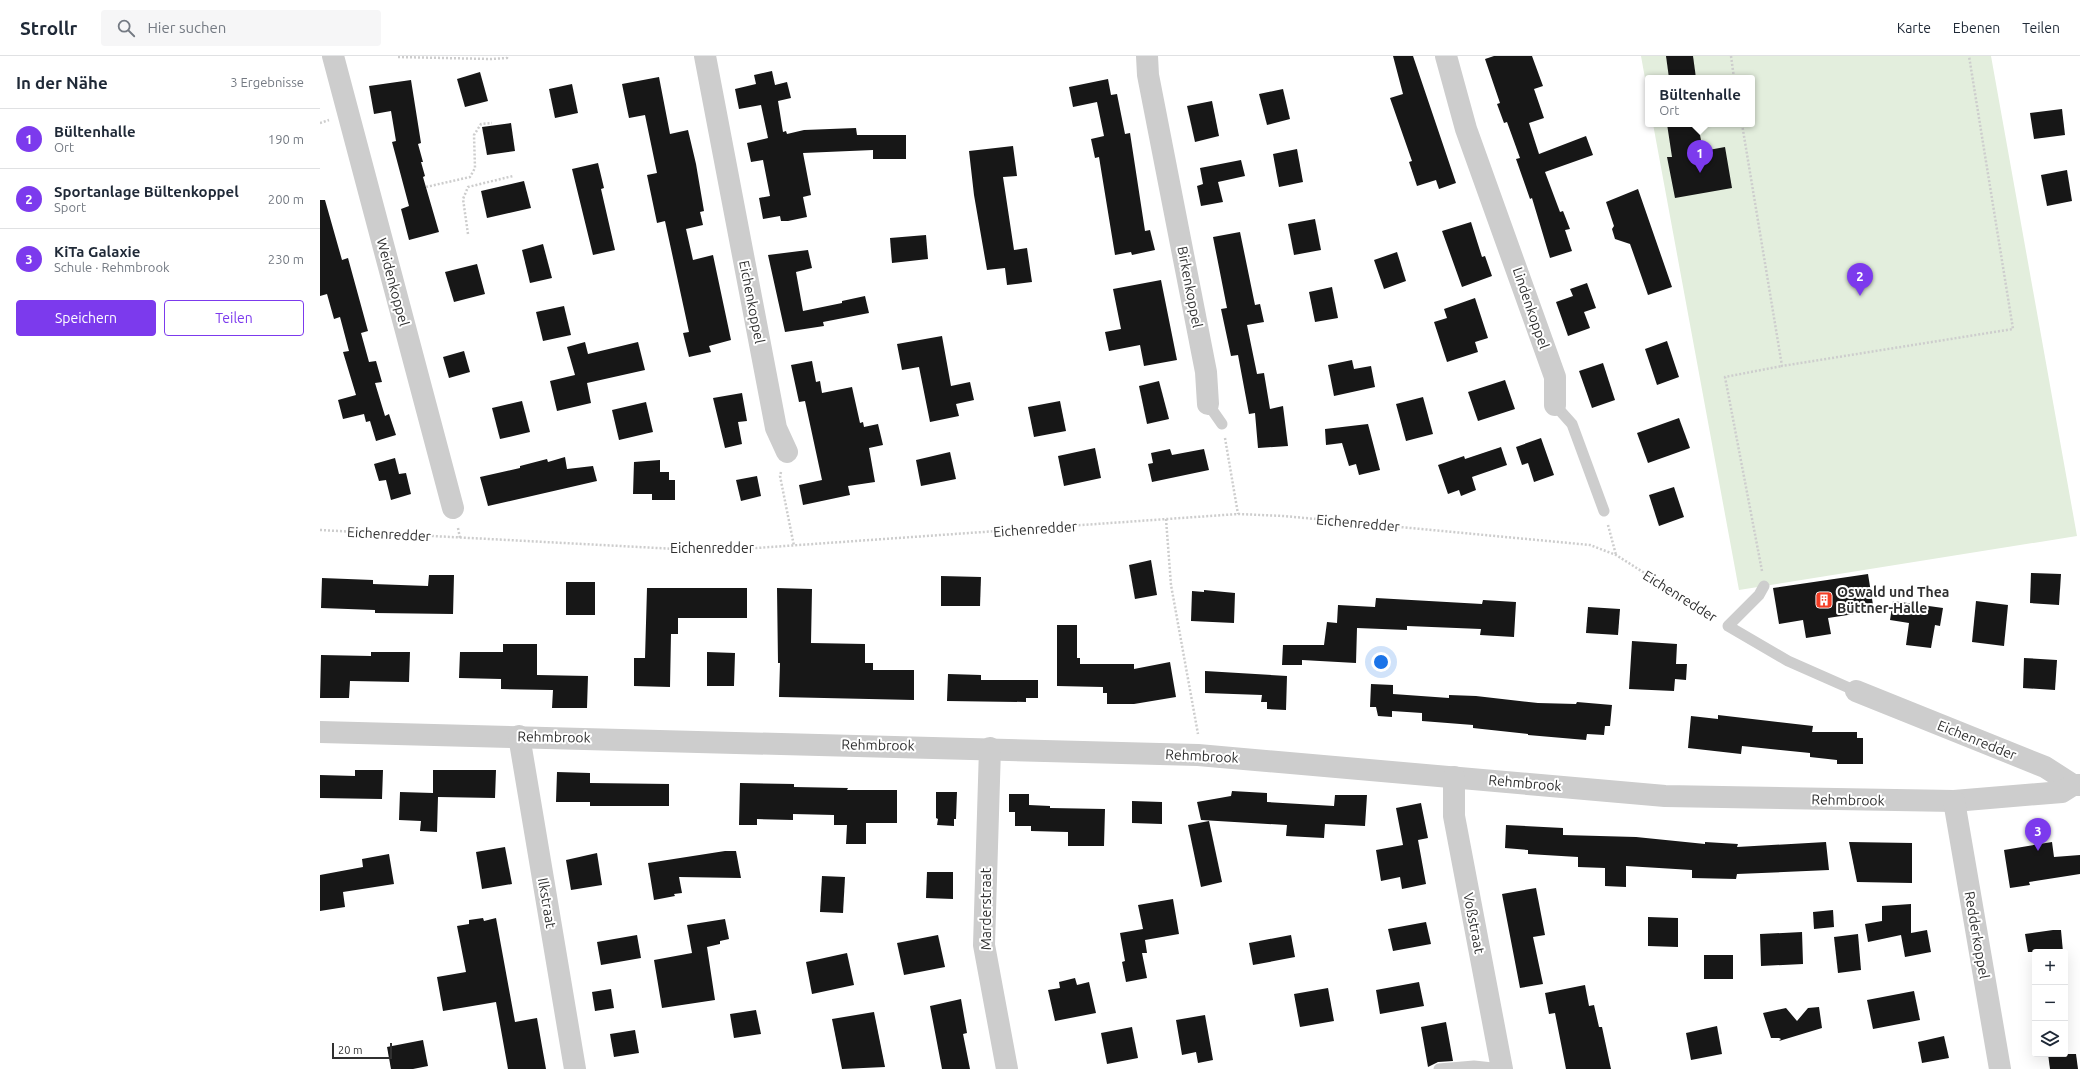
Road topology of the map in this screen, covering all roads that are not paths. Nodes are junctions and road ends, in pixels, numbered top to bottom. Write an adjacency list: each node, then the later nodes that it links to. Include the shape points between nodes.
1 (333, 56): 9 (street, Weidenkoppel)
2 (705, 56): 8 (street, Eichenkoppel, via 776,428)
3 (1147, 56): 5 (street, Birkenkoppel, via 1148,75 1206,372)
4 (1446, 56): 6 (street, Lindenkoppel, via 1466,129 1555,377)
5 (1208, 404): 7 (lane, Birkenkoppel)
6 (1555, 405): 10 (lane, Lindenkoppel, via 1572,424)
7 (1222, 424)
8 (787, 452)
9 (454, 508)
10 (1604, 511)
11 (1764, 586): 12 (lane, Eichenredder, via 1728,626 1788,661)
12 (1856, 691): 17 (street, Eichenredder, via 2045,767)
13 (320, 732): 14 (street, Rehmbrook)
14 (520, 736): 15 (street, Rehmbrook); 19 (street, Ilkstraat)
15 (990, 748): 16 (street, Rehmbrook, via 1198,755); 20 (street, Marderstraat, via 984,945)
16 (1454, 777): 18 (street, Rehmbrook, via 1665,796); 22 (street, Voßstraat, via 1454,816)
17 (2076, 785): 18 (street, Rehmbrook, via 2062,792)
18 (1954, 802): 23 (street, Redderkoppel)
19 (575, 1069)
20 (1007, 1069)
21 (1439, 1069): 22 (lane, via 1474,1066)
22 (1502, 1069)
23 (2000, 1069)

